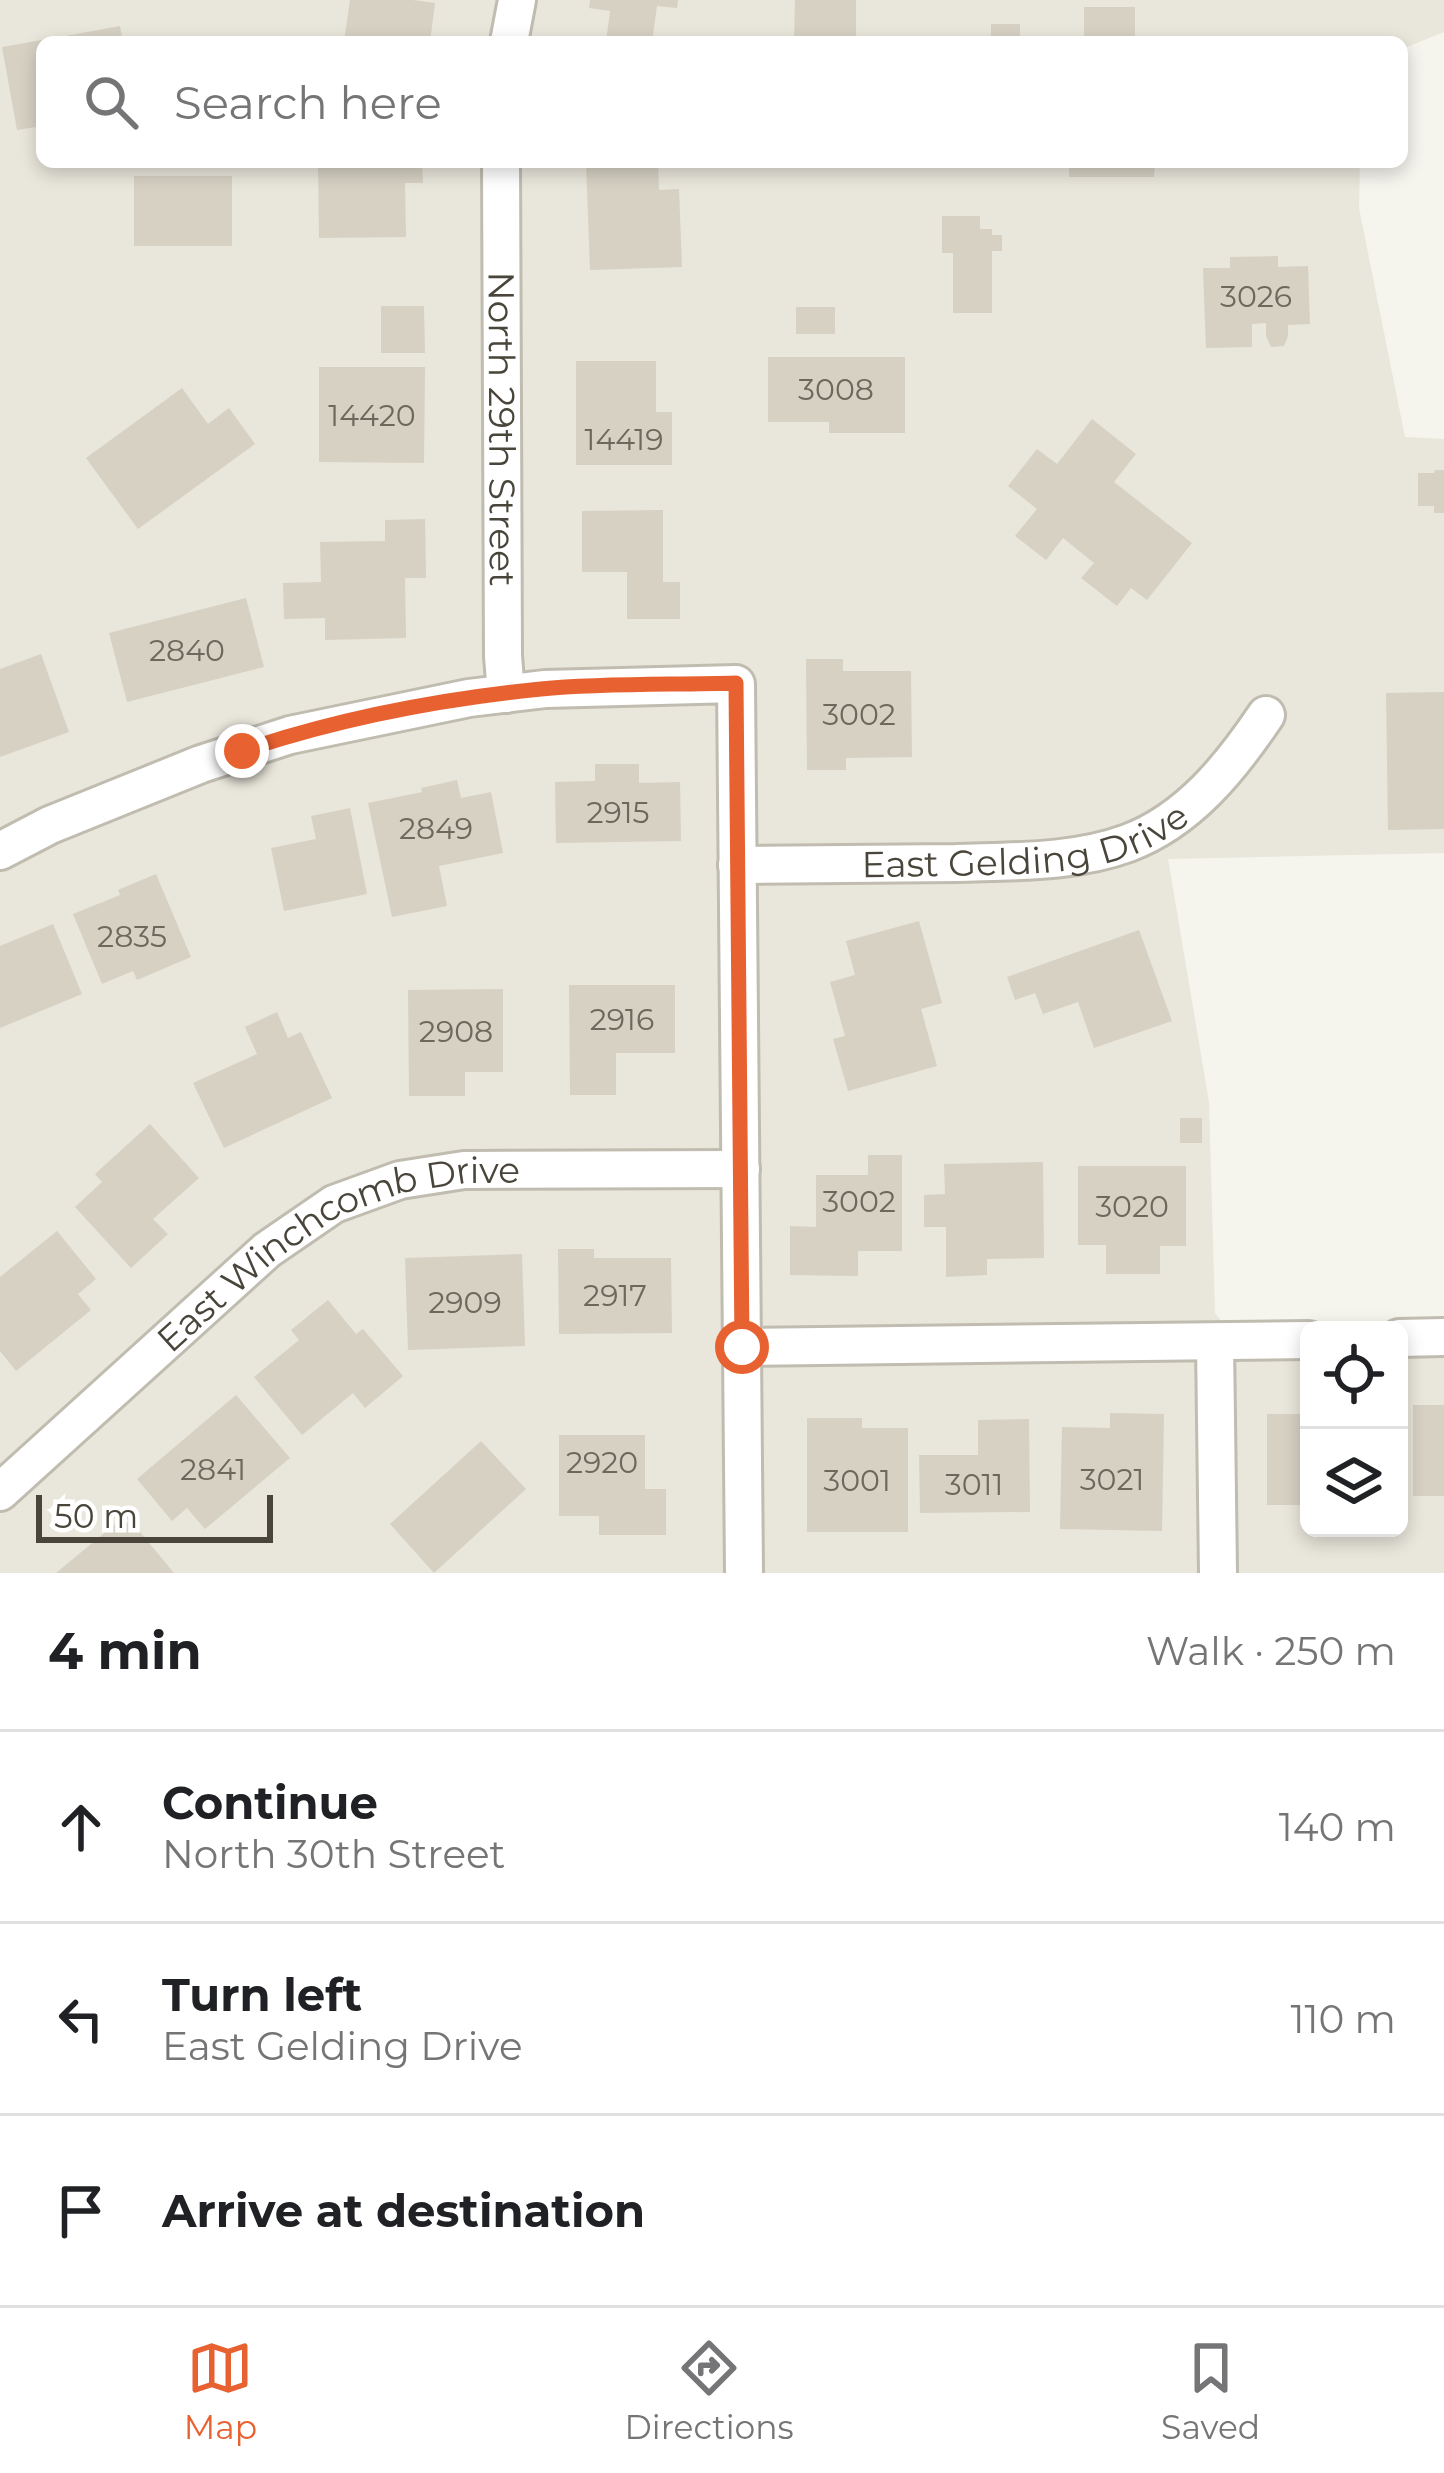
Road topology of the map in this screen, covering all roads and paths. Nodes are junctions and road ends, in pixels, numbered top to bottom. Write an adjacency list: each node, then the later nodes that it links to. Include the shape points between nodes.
1 (517, 0): 2 (street)
2 (510, 36)
3 (501, 168): 4 (street, North 29th Street)
4 (506, 694): 6 (street, via 290,735 201,764); 7 (street, via 736,683)
5 (1266, 715): 7 (street, East Gelding Drive, via 1234,762 1187,808 1130,842 1003,862)
6 (0, 851)
7 (736, 865): 8 (street)
8 (741, 1169): 13 (street); 14 (street, East Winchcomb Drive, via 464,1170 400,1180 334,1204 267,1250)
9 (1444, 1337): 10 (street)
10 (1408, 1338)
11 (1300, 1340): 12 (street)
12 (1215, 1342): 13 (street); 16 (street)
13 (742, 1347): 15 (street)
14 (0, 1492)
15 (743, 1573)
16 (1218, 1573)

